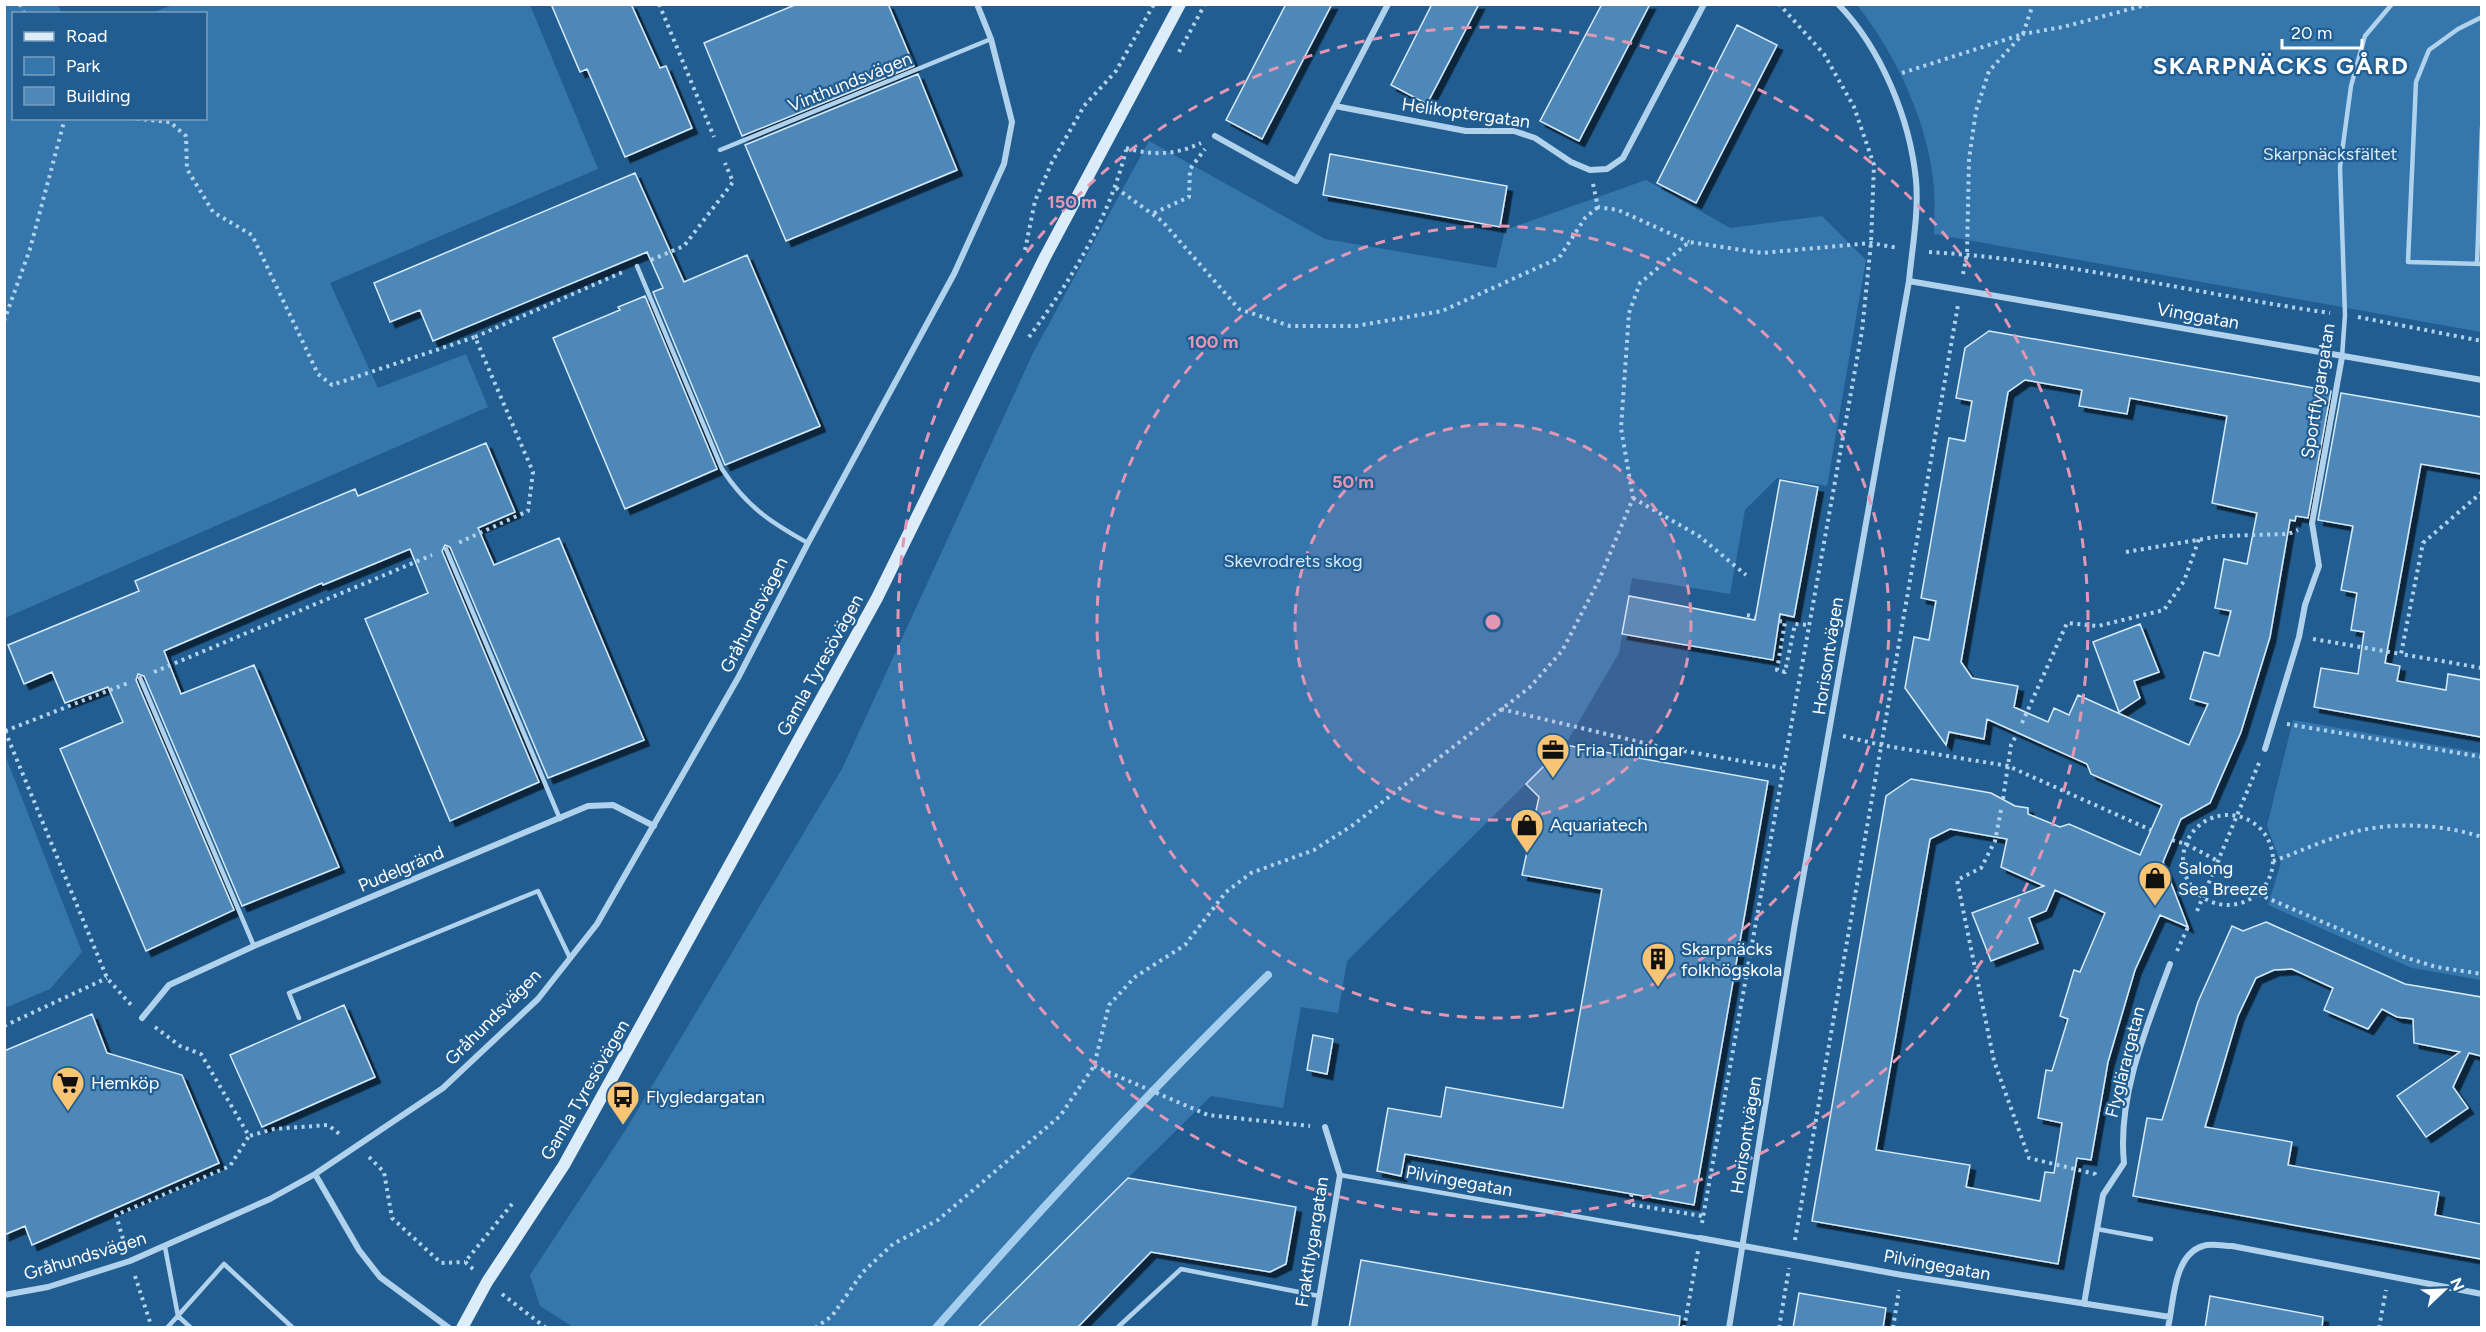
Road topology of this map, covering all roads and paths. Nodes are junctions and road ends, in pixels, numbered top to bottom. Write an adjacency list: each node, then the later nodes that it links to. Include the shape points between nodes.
1 (659, 4): 22 (path)
2 (977, 4): 14 (street, Gråhundsvägen)
3 (1154, 4): 31 (path, via 1116,71 1083,106 1052,162 1035,201)
4 (1180, 4): 112 (street, Gamla Tyresövägen, via 1045,257 877,598 564,1165)
5 (1388, 4): 16 (street)
6 (1704, 4): 23 (street, via 1623,158 1607,170)
7 (1779, 4): 28 (path, via 1824,54 1854,106 1874,165)
8 (1838, 4): 15 (street, Horisontvägen, via 1853,20)
9 (2033, 4): 13 (path)
10 (2149, 4): 13 (path)
11 (2392, 4): 36 (lane, Sportflygargatan, via 2365,36 2351,86 2340,167)
12 (2481, 17): 32 (lane, via 2429,50 2416,82 2408,262)
13 (2023, 34): 15 (path); 30 (path, via 1989,71 1976,111 1968,159)
14 (991, 39): 22 (lane, Vinthundsvägen); 46 (street, Gråhundsvägen, via 1012,123 1004,164 954,274)
15 (1885, 78): 29 (street, Horisontvägen, via 1905,123 1916,181)
16 (1335, 106): 20 (street, via 1296,181); 23 (street, Helikoptergatan, via 1466,131 1514,131 1535,138)
17 (64, 120): 37 (path, via 30,249)
18 (150, 120): 38 (path, via 170,122 186,136 187,169 213,212 252,235 318,374 332,384)
19 (2481, 128): 32 (lane)
20 (1215, 136): 21 (path, via 1176,153 1143,153); 26 (path, via 1190,169 1189,197)
21 (1126, 148)
22 (720, 150): 33 (path, via 733,182 684,246)
23 (1590, 170): 25 (path)
24 (1116, 189): 26 (path)
25 (1598, 207): 26 (path, via 1585,218 1559,258 1442,311 1356,326 1290,326 1239,309); 27 (path, via 1618,210)
26 (1154, 213)
27 (1689, 242): 28 (path, via 1762,253); 43 (path, via 1640,283 1629,313 1621,428)
28 (1871, 243): 29 (path); 53 (path, via 1862,331)
29 (1912, 250): 30 (path); 34 (street, Horisontvägen)
30 (1967, 254): 35 (path); 36 (path, via 2107,273)
31 (1022, 255)
32 (2479, 264)
33 (637, 266): 38 (path); 46 (lane, Gråhundsvägen, via 722,469 737,493 768,522)
34 (1909, 281): 35 (street, Vinggatan); 63 (street, Horisontvägen)
35 (1960, 290): 40 (street, Vinggatan); 64 (path)
36 (2345, 315): 39 (path); 40 (lane, Sportflygargatan)
37 (4, 321)
38 (475, 337): 47 (path, via 533,472 528,511)
39 (2481, 341)
40 (2342, 357): 41 (street, Vinggatan); 44 (street, Sportflygargatan)
41 (2481, 380)
42 (2481, 492): 55 (path, via 2423,543)
43 (1633, 498): 49 (path, via 1699,536); 58 (path, via 1599,580 1562,651 1530,687)
44 (2312, 523): 45 (path, via 2288,534); 54 (street, Sportflygargatan, via 2319,566)
45 (2199, 539): 48 (path); 60 (path, via 2184,581 2164,610 2098,626 2067,622)
46 (808, 543): 73 (street, Gråhundsvägen, via 738,678)
47 (446, 549): 57 (path); 72 (lane)
48 (2126, 552)
49 (1746, 575)
50 (1747, 615): 51 (path)
51 (1755, 616)
52 (1795, 624): 52 (path, via 1785,672 1777,670 1782,622); 53 (path)
53 (1809, 625): 68 (path)
54 (2299, 637): 55 (path); 59 (street, Sportflygargatan)
55 (2401, 654): 56 (path)
56 (2481, 668)
57 (140, 678): 61 (path); 84 (lane)
58 (1500, 709): 68 (path, via 1661,747); 92 (path, via 1353,825 1314,850 1251,873 1226,892 1185,945 1135,977 1109,1005)
59 (2275, 722): 65 (street, Sportflygargatan); 66 (path)
60 (2022, 723)
61 (5, 731): 88 (path)
62 (2018, 732): 67 (path)
63 (1831, 733): 64 (path); 106 (street, Horisontvägen, via 1793,934)
64 (1881, 745): 67 (path); 107 (path)
65 (2265, 749): 71 (path)
66 (2481, 757)
67 (2007, 766): 69 (path); 74 (path)
68 (1782, 768): 101 (path)
69 (2003, 799)
70 (2001, 810): 99 (path, via 1995,841 1981,868 1957,880 1994,1061 2029,1158 2095,1174)
71 (2236, 816): 77 (path, via 2206,821); 78 (path); 79 (path, via 2248,820 2267,837)
72 (560, 819): 73 (street, Pudelgränd, via 588,806 613,805); 84 (street, Pudelgränd)
73 (654, 826): 85 (street, Gråhundsvägen, via 597,924)
74 (2151, 830)
75 (2481, 837): 79 (path, via 2454,828 2406,826 2361,830)
76 (2172, 840): 77 (path)
77 (2186, 844): 78 (path); 81 (path, via 2183,856 2188,880)
78 (2220, 862): 81 (path)
79 (2273, 862): 80 (path, via 2271,874)
80 (2258, 894): 81 (path, via 2232,905); 87 (path, via 2404,957)
81 (2204, 899): 82 (path)
82 (2197, 911)
83 (2188, 927): 86 (path)
84 (254, 946): 89 (street, Pudelgränd, via 169,985)
85 (570, 958): 90 (lane, via 538,891 289,993); 95 (street, Gråhundsvägen, via 538,999 443,1088)
86 (2170, 964): 99 (street, Flyglärargatan, via 2134,1071 2122,1138 2124,1163)
87 (2481, 974)
88 (107, 978): 89 (path); 91 (path)
89 (142, 1018): 94 (path, via 180,1046 201,1054)
90 (299, 1018)
91 (4, 1026)
92 (1094, 1066): 93 (path, via 1208,1115); 126 (path, via 1060,1116 938,1220 894,1244 863,1272 832,1316)
93 (1325, 1127): 97 (street, Fraktflygargatan)
94 (249, 1136): 95 (path, via 274,1129 328,1125); 108 (path, via 230,1166 116,1215)
95 (357, 1146): 96 (street, Gråhundsvägen); 109 (path, via 384,1172 392,1218 441,1263)
96 (315, 1174): 105 (street, Gråhundsvägen); 123 (street, via 344,1227 380,1277)
97 (1340, 1175): 103 (lane, Pilvingegatan); 115 (street, Fraktflygargatan)
98 (1632, 1194): 101 (path, via 1629,1204)
99 (2103, 1195): 102 (street, Flyglärargatan)
100 (518, 1197): 109 (path)
101 (1702, 1216): 103 (path)
102 (2097, 1229): 104 (lane); 116 (street, Flyglärargatan)
103 (1700, 1238): 106 (street, Pilvingegatan); 129 (path)
104 (2151, 1239)
105 (165, 1247): 108 (street, Gråhundsvägen); 117 (lane)
106 (1744, 1247): 107 (street, Pilvingegatan); 130 (street, Horisontvägen)
107 (1793, 1254): 110 (street, Pilvingegatan); 131 (path)
108 (130, 1261): 114 (street, Gråhundsvägen, via 48,1287); 119 (path)
109 (465, 1262): 112 (path)
110 (1902, 1275): 116 (street, Pilvingegatan); 132 (path)
111 (2388, 1276): 113 (street); 118 (street, via 2232,1246 2203,1245 2188,1256 2176,1280); 134 (path)
112 (487, 1282): 124 (street, Gamla Tyresövägen); 125 (path)
113 (2481, 1294)
114 (4, 1295)
115 (1319, 1296): 127 (lane, via 1181,1269); 128 (street, Fraktflygargatan)
116 (2084, 1304): 118 (street, Pilvingegatan)
117 (178, 1316): 120 (lane); 121 (lane); 122 (lane, via 224,1264)
118 (2170, 1317): 133 (street)
119 (152, 1328)
120 (167, 1328)
121 (191, 1328)
122 (292, 1328)
123 (449, 1328)
124 (462, 1328)
125 (546, 1328)
126 (815, 1328)
127 (1117, 1328)
128 (1314, 1328)
129 (1684, 1328)
130 (1729, 1328)
131 (1779, 1328)
132 (1893, 1328)
133 (2168, 1328)
134 (2379, 1328)

